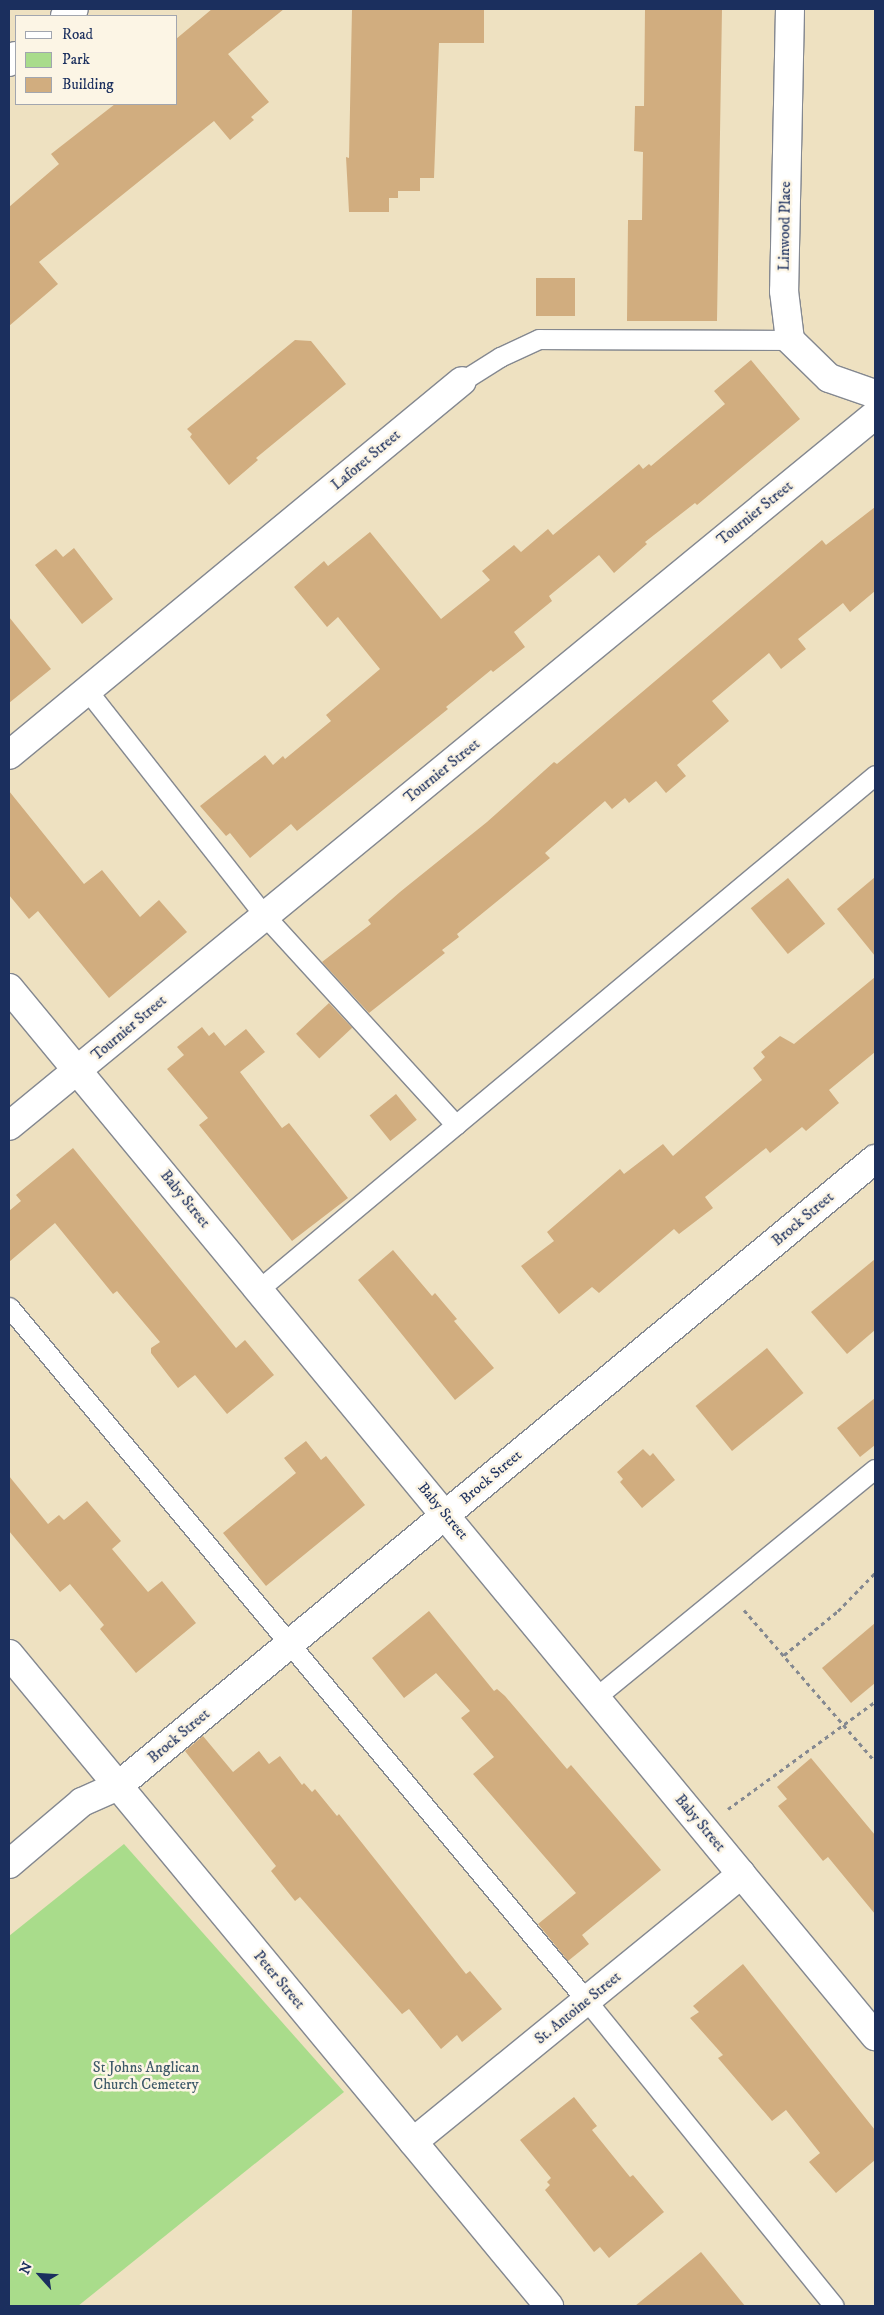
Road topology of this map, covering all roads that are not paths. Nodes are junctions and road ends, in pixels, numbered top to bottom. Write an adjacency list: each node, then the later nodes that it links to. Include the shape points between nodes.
1 (790, 9): 2 (street, Linwood Place, via 784,291)
2 (790, 340): 3 (lane, Laforet Street, via 539,339 500,356); 4 (street, via 829,378)
3 (462, 381): 6 (street, Laforet Street)
4 (875, 394)
5 (875, 415): 9 (street, Tournier Street)
6 (87, 690): 7 (street, Laforet Street); 9 (lane)
7 (9, 755)
8 (875, 775): 12 (lane)
9 (266, 916): 11 (street, Tournier Street); 12 (lane)
10 (9, 988): 11 (street, Baby Street)
11 (78, 1070): 13 (street, Tournier Street); 15 (street, Baby Street)
12 (456, 1125): 15 (lane)
13 (9, 1126)
14 (875, 1159): 18 (street, Brock Street)
15 (259, 1289): 18 (street, Baby Street)
16 (9, 1307): 19 (lane)
17 (875, 1469): 21 (lane)
18 (445, 1515): 19 (street, Brock Street); 21 (street, Baby Street)
19 (290, 1644): 22 (street, Brock Street); 25 (lane)
20 (9, 1654): 22 (street, Peter Street)
21 (596, 1697): 24 (street, Baby Street)
22 (118, 1786): 23 (street, Brock Street, via 82,1802); 27 (street, Peter Street)
23 (9, 1864)
24 (742, 1874): 25 (street, St. Antoine Street); 26 (street, Baby Street)
25 (587, 2001): 27 (street, St. Antoine Street); 29 (lane)
26 (875, 2036)
27 (413, 2142): 28 (street, Peter Street)
28 (549, 2306)
29 (834, 2306)

